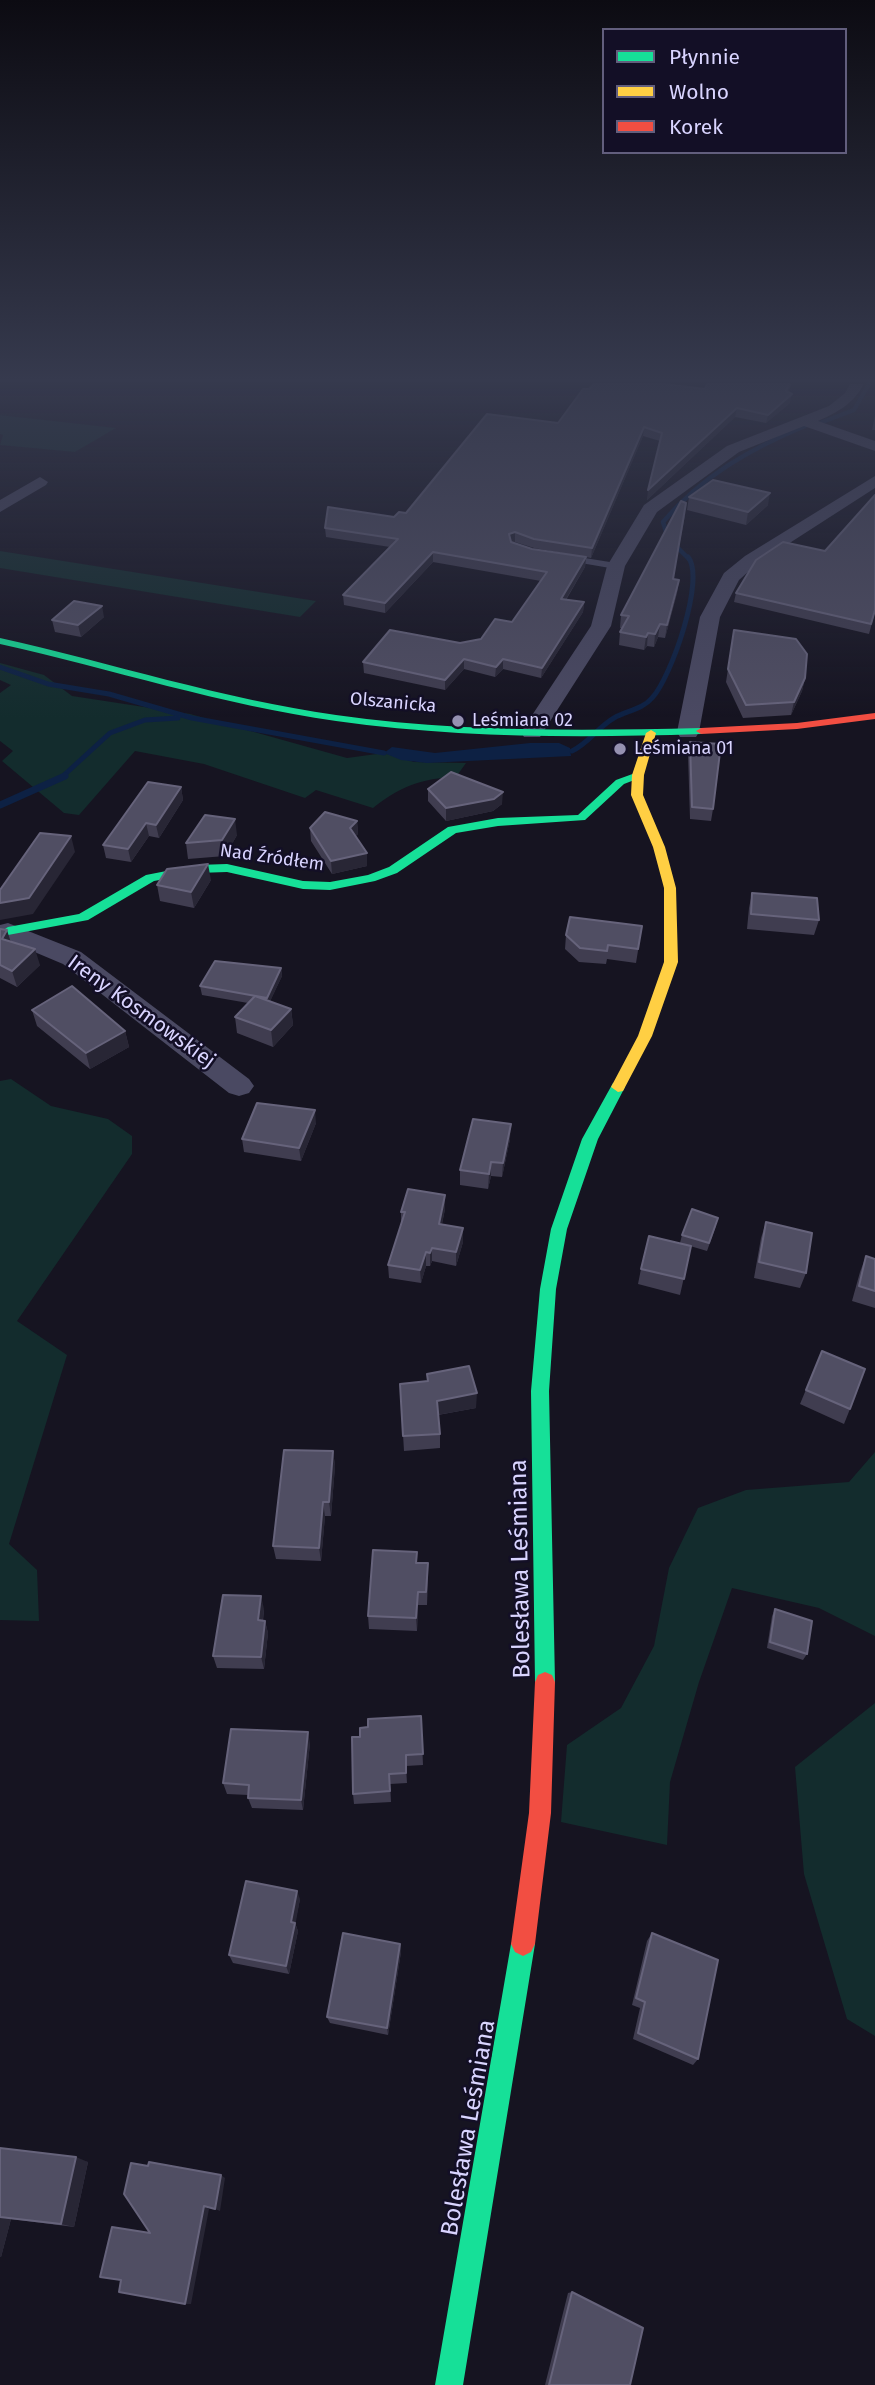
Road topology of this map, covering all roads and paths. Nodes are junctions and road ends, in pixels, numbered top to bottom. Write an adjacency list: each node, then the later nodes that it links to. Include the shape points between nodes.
1 (19, 495): 4 (street)
2 (666, 495): 6 (street, via 650,509)
3 (853, 495): 10 (street, via 731,577 710,617)
4 (0, 507)
5 (556, 556): 6 (lane)
6 (616, 566): 9 (street, via 601,626)
7 (0, 641): 9 (street, Olszanicka, via 284,709 377,722)
8 (875, 716): 10 (street, Olszanicka, via 775,729)
9 (532, 732): 11 (street, Olszanicka)
10 (688, 732): 11 (street, Olszanicka)
11 (651, 733): 12 (street)
12 (638, 775): 13 (street, Nad Źródłem, via 620,782 593,810 573,820 498,822 452,830 393,870 330,886 287,883 227,868 197,869 150,878 83,917); 15 (street, Bolesława Leśmiana, via 637,795 670,888 671,962 645,1036 590,1139 559,1228 548,1289 540,1391 544,1757 531,1894)
13 (4, 932): 14 (street, Ireny Kosmowskiej, via 72,958)
14 (239, 1086)
15 (449, 2385)

